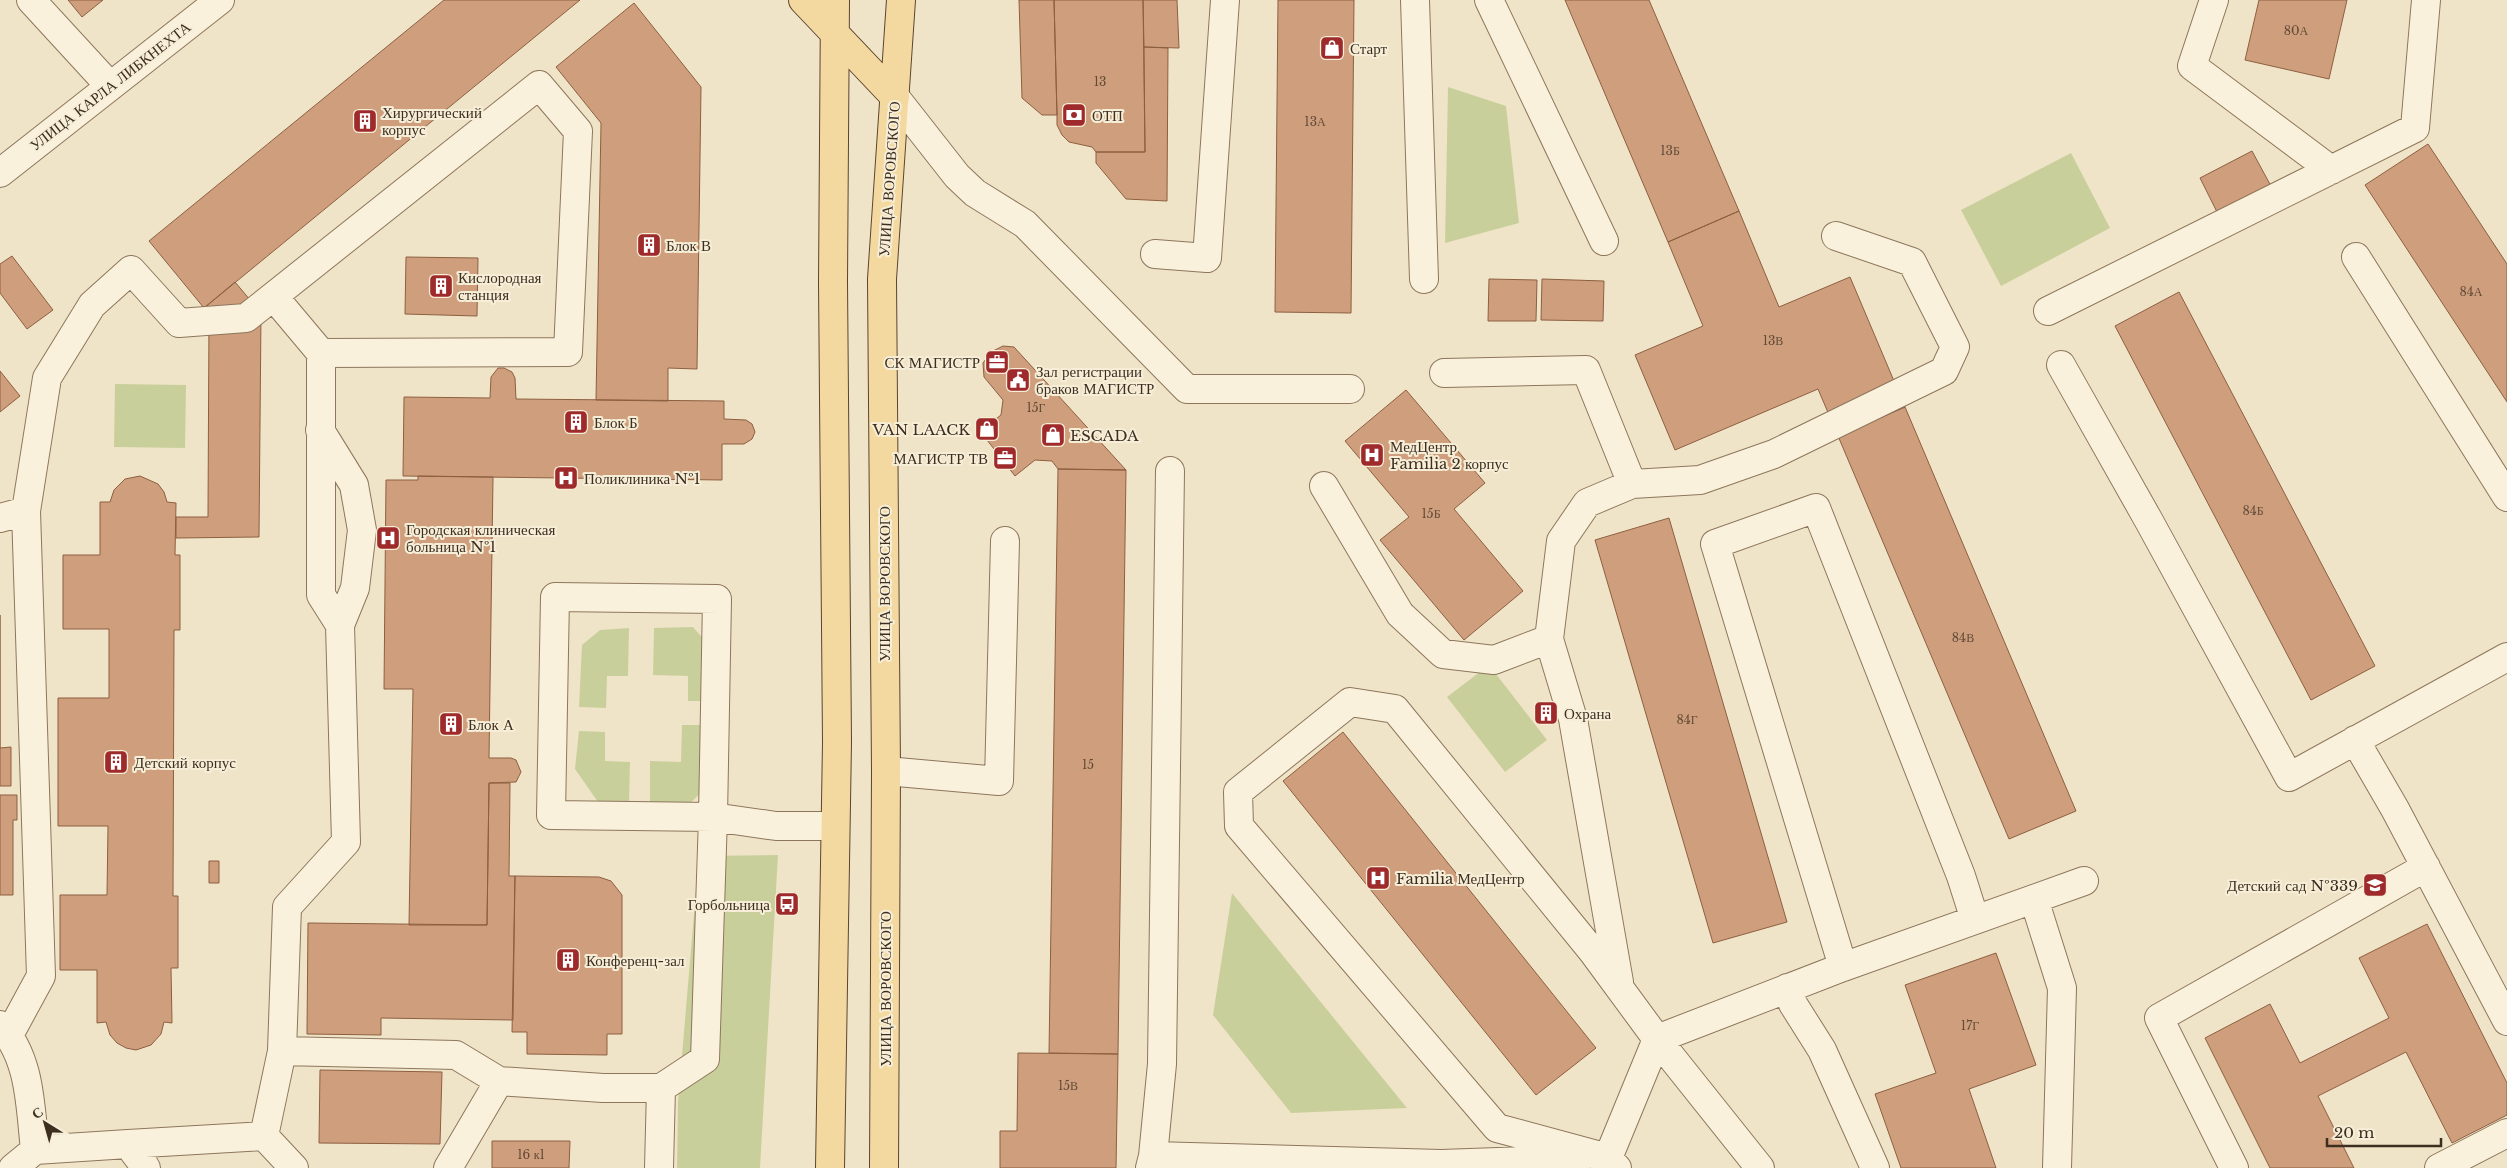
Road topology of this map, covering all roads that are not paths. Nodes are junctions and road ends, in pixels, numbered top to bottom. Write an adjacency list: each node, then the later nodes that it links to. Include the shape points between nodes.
1 (31, 0): 12 (street)
2 (220, 0): 12 (street, УЛИЦА КАРЛА ЛИБКНЕХТА)
3 (803, 0): 11 (main road)
4 (835, 0): 11 (main road)
5 (901, 0): 13 (main road, УЛИЦА ВОРОВСКОГО)
6 (1225, 0): 18 (street, via 1207,258)
7 (1415, 0): 20 (street)
8 (1490, 0): 17 (street)
9 (2214, 0): 14 (street, via 2192,66)
10 (2426, 0): 14 (street, via 2415,128)
11 (834, 35): 13 (main road); 41 (main road)
12 (110, 86): 15 (street, УЛИЦА КАРЛА ЛИБКНЕХТА)
13 (895, 97): 26 (street, via 957,176 975,193 1025,224 1187,389); 39 (main road, УЛИЦА ВОРОВСКОГО, via 882,279)
14 (2331, 170): 22 (street)
15 (0, 173)
16 (1836, 236): 29 (street, via 1912,262 1955,347 1944,371 1774,454 1700,480)
17 (1604, 241)
18 (1155, 254)
19 (2356, 257): 31 (street)
20 (1424, 279)
21 (274, 297): 23 (street); 23 (street, via 540,85 572,123 578,131 568,352); 32 (street, via 246,318 179,323 132,270 92,305 47,378)
22 (2048, 311)
23 (321, 353): 27 (street)
24 (2061, 365): 38 (street, via 2289,777)
25 (1444, 373): 29 (street, via 1586,370)
26 (1350, 389)
27 (320, 429): 35 (street, via 321,595); 35 (street, via 354,485 362,530 355,588)
28 (1170, 471): 59 (street, via 1162,1064)
29 (1632, 484): 36 (street, via 1587,503 1560,540)
30 (1324, 486): 36 (street, via 1400,614 1443,654 1494,660)
31 (2507, 497)
32 (26, 511): 33 (street); 50 (street, via 41,976)
33 (0, 518)
34 (1005, 541): 39 (street, via 999,781)
35 (340, 625): 52 (street, via 346,842 287,907)
36 (1549, 638): 47 (street, via 1573,719)
37 (2507, 657): 38 (street)
38 (2355, 740): 42 (street)
39 (886, 770): 67 (main road, УЛИЦА ВОРОВСКОГО)
40 (713, 817): 40 (street, via 551,814 555,597 717,599); 41 (street, via 776,826); 54 (street, via 704,1059)
41 (835, 826): 66 (main road)
42 (2426, 866): 49 (street); 71 (street, via 2159,1018)
43 (2084, 881): 44 (street)
44 (2034, 899): 45 (street); 70 (street, via 2062,988)
45 (1975, 920): 46 (street); 46 (street, via 1962,876 1816,508 1715,544)
46 (1843, 967): 48 (street)
47 (1619, 986): 51 (street); 60 (street, via 1394,709 1350,702 1238,792 1239,826 1497,1128)
48 (1787, 988): 51 (street); 69 (street, via 1793,1004 1822,1050)
49 (2507, 1021)
50 (4, 1030): 58 (street, via 26,1070)
51 (1657, 1039): 60 (street); 68 (street)
52 (282, 1051): 53 (street, via 456,1055); 56 (street)
53 (499, 1082): 54 (street); 64 (street)
54 (661, 1088): 65 (street)
55 (2507, 1133): 72 (street)
56 (264, 1136): 57 (street); 63 (street)
57 (128, 1144): 58 (street); 62 (street)
58 (35, 1150): 61 (street)
59 (1152, 1162): 60 (street)
60 (1611, 1165)
61 (14, 1168)
62 (146, 1168)
63 (294, 1168)
64 (448, 1168)
65 (659, 1168)
66 (830, 1168)
67 (884, 1168)
68 (1760, 1168)
69 (1875, 1168)
70 (2057, 1168)
71 (2234, 1168)
72 (2440, 1168)

